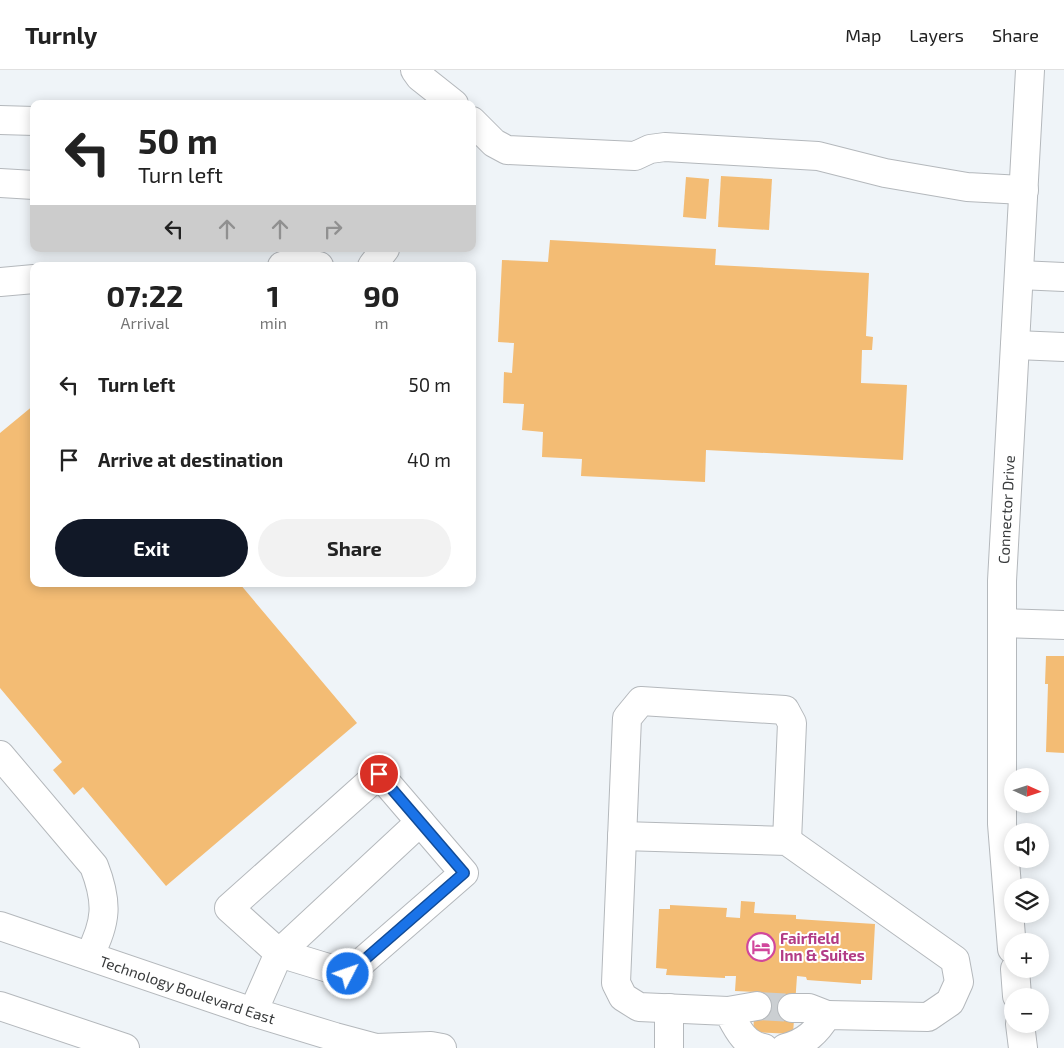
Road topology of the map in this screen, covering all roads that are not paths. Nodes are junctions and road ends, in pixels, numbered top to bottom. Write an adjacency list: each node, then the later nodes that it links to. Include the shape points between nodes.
1 (415, 70): 3 (street)
2 (1030, 70): 9 (street, Connector Drive)
3 (449, 100)
4 (0, 120): 5 (street)
5 (30, 121)
6 (476, 125): 9 (street, via 494,143 507,150 635,156 665,147 818,156 885,173 967,187)
7 (0, 183): 8 (street)
8 (30, 185)
9 (1024, 190): 12 (street, Connector Drive)
10 (383, 252): 11 (street)
11 (375, 262)
12 (1019, 275): 13 (street); 16 (street, Connector Drive)
13 (1064, 277)
14 (30, 279): 15 (street)
15 (0, 282)
16 (1015, 345): 17 (street); 18 (street, Connector Drive)
17 (1064, 347)
18 (1002, 623): 19 (street); 25 (street, Connector Drive, via 1002,824)
19 (1064, 625)
20 (0, 755): 27 (street, via 94,866 103,888 105,912 100,935)
21 (420, 822): 26 (street); 26 (street, via 464,873 348,974); 26 (street, via 379,774 229,908)
22 (622, 836): 23 (street); 23 (street, via 627,718 641,701 785,710 792,722); 30 (street, via 616,983 623,997 639,1008)
23 (787, 841): 34 (street, via 955,960 959,982 950,1002 928,1017)
24 (0, 926): 27 (street, Technology Boulevard East)
25 (1011, 933)
26 (279, 953): 33 (street)
27 (88, 956): 33 (street, Technology Boulevard East)
28 (0, 1006): 37 (street)
29 (758, 1006): 32 (street)
30 (669, 1008): 32 (street); 40 (street)
31 (792, 1008): 34 (street, via 809,1008)
32 (728, 1011): 41 (street, via 740,1034 750,1043)
33 (253, 1012): 36 (street, Technology Boulevard East)
34 (827, 1015): 42 (street, via 809,1038)
35 (1021, 1033): 43 (street)
36 (333, 1042): 38 (street, Technology Boulevard East)
37 (125, 1048)
38 (377, 1048): 39 (street, Technology Boulevard East)
39 (442, 1048)
40 (669, 1048)
41 (764, 1048)
42 (785, 1048)
43 (1023, 1048)

